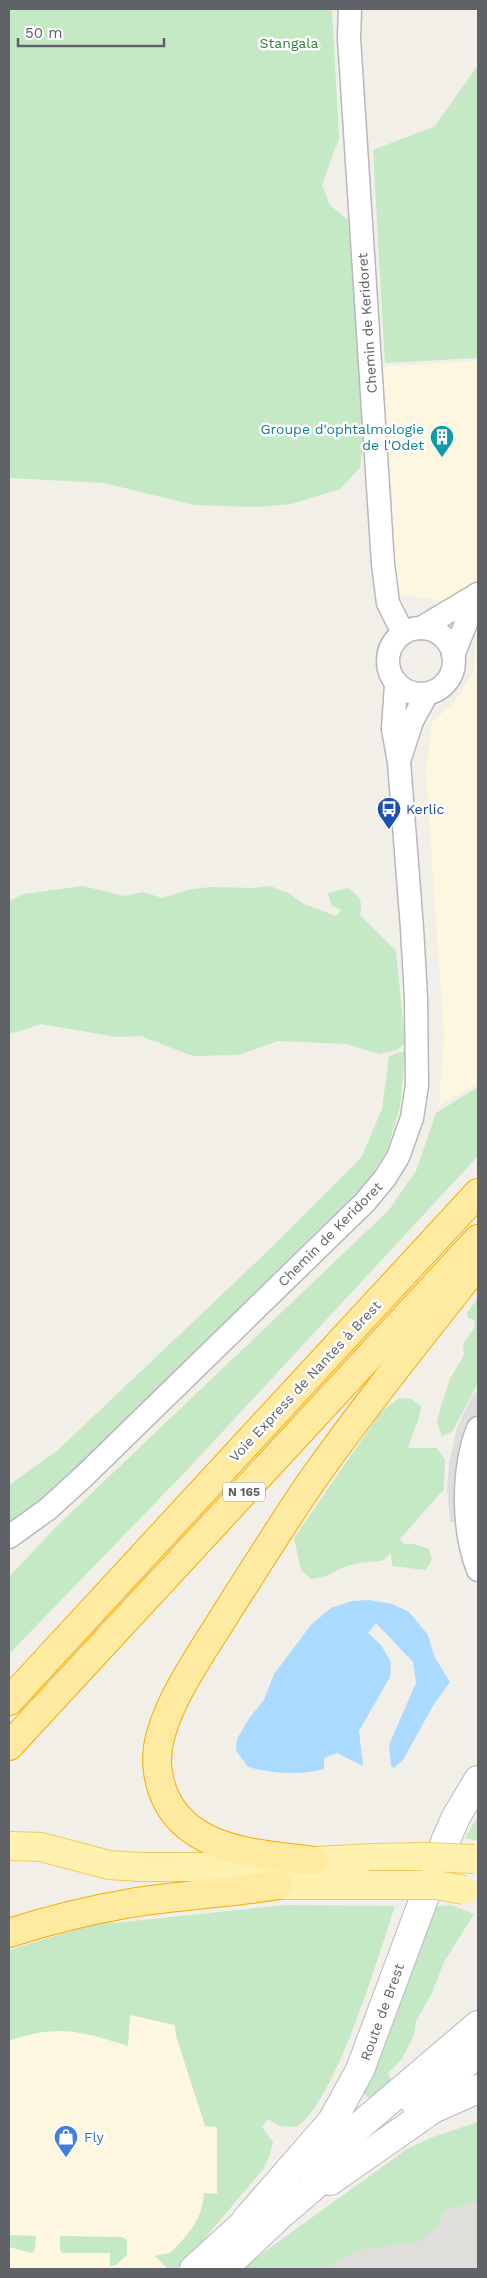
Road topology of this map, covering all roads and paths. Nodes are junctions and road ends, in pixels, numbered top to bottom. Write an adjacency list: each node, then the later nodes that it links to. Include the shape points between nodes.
1 (350, 9): 3 (street, Chemin de Keridoret, via 349,38 383,564 388,603)
2 (478, 594): 3 (street); 4 (street)
3 (412, 630): 4 (street, via 434,630 449,644); 5 (street, via 395,639 387,657 389,672)
4 (453, 656): 6 (street, via 452,674 446,683)
5 (396, 685): 6 (street, via 410,694); 7 (street, Chemin de Keridoret, via 393,729)
6 (427, 694): 7 (street, Chemin de Keridoret, via 412,721)
7 (399, 762): 12 (street, Chemin de Keridoret, via 414,958 417,1085 412,1118 398,1157 365,1202 68,1491 31,1524)
8 (478, 1193): 14 (highway, Voie Express de Nantes à Brest / N 165)
9 (478, 1239): 15 (highway, N 165)
10 (478, 1264): 19 (highway, via 311,1482 180,1690 161,1734 158,1776 168,1802 184,1822 209,1840 225,1846)
11 (478, 1428): 13 (street, via 466,1487 469,1529)
12 (9, 1537)
13 (478, 1569)
14 (9, 1701)
15 (9, 1746)
16 (478, 1780): 27 (main road, Route de Brest, via 445,1842 360,2070 346,2098)
17 (11, 1845): 20 (main road, via 41,1847 142,1883)
18 (476, 1859): 19 (main road, bridge)
19 (314, 1861): 20 (main road)
20 (184, 1883): 21 (highway); 23 (highway, via 133,1903)
21 (279, 1885): 22 (main road, bridge, via 437,1885)
22 (471, 1893)
23 (9, 1933)
24 (478, 2025): 27 (main road, Route de Brest)
25 (478, 2054): 27 (main road, Route de Brest, via 312,2186)
26 (478, 2089): 27 (main road, Route de Brest, via 433,2110)
27 (256, 2224): 28 (main road, Route de Brest); 29 (main road, Route de Brest)
28 (194, 2269)
29 (223, 2269)

